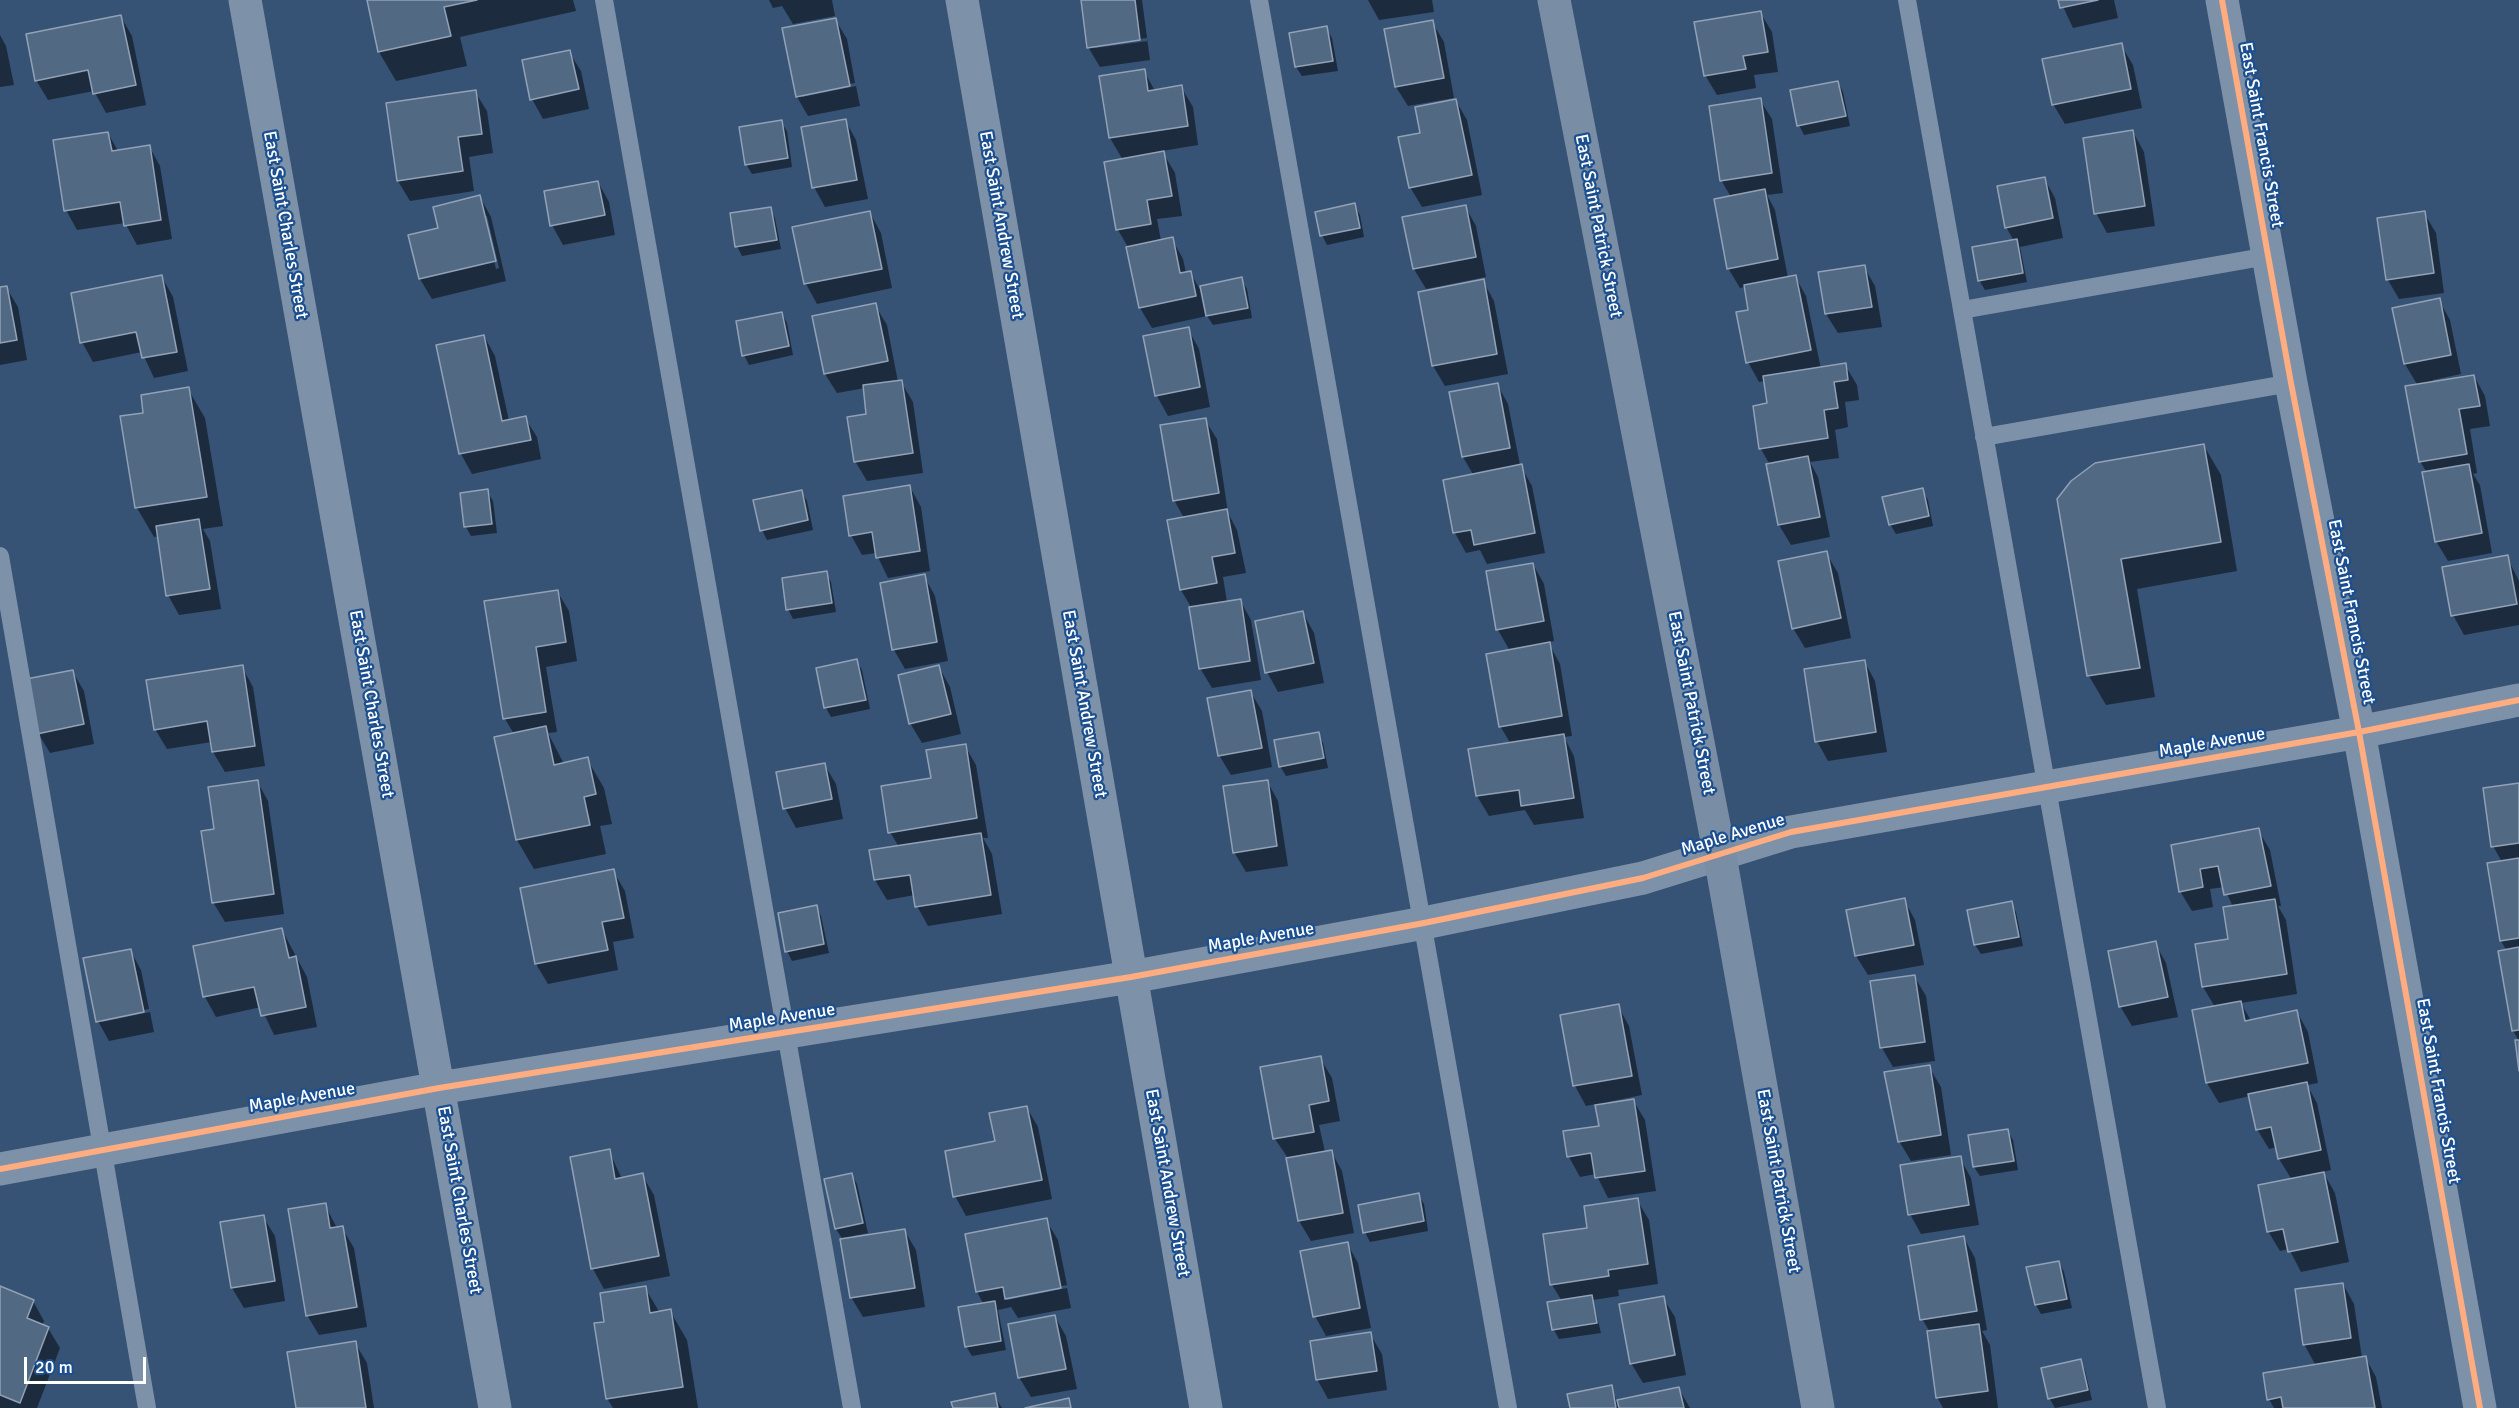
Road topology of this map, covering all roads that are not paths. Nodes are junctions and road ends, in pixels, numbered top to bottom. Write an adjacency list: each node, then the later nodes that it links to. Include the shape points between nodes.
1 (245, 0): 20 (street, East Saint Charles Street)
2 (604, 0): 19 (lane)
3 (962, 0): 18 (street, East Saint Andrew Street)
4 (1259, 0): 17 (lane)
5 (1554, 0): 16 (main road, East Saint Patrick Street)
6 (1907, 0): 9 (lane)
7 (2222, 0): 8 (street, East Saint Francis Street)
8 (2268, 256): 9 (lane); 10 (street, East Saint Francis Street)
9 (1962, 310): 11 (lane)
10 (2291, 383): 11 (lane); 14 (street, East Saint Francis Street)
11 (1984, 437): 15 (lane)
12 (0, 556): 21 (lane)
13 (2519, 700): 14 (street, Maple Avenue)
14 (2359, 732): 15 (street, Maple Avenue); 30 (street, East Saint Francis Street)
15 (2046, 787): 16 (street, Maple Avenue, via 1791,832); 29 (lane)
16 (1720, 856): 17 (street, Maple Avenue, via 1643,878); 28 (main road, East Saint Patrick Street)
17 (1424, 924): 18 (street, Maple Avenue); 27 (lane)
18 (1131, 976): 19 (street, Maple Avenue); 26 (street, East Saint Andrew Street)
19 (786, 1033): 20 (street, Maple Avenue); 25 (lane)
20 (439, 1088): 21 (street, Maple Avenue); 24 (street, East Saint Charles Street)
21 (103, 1150): 22 (street, Maple Avenue); 23 (lane)
22 (0, 1169)
23 (147, 1408)
24 (495, 1408)
25 (852, 1408)
26 (1206, 1408)
27 (1508, 1408)
28 (1818, 1408)
29 (2157, 1408)
30 (2480, 1408)

